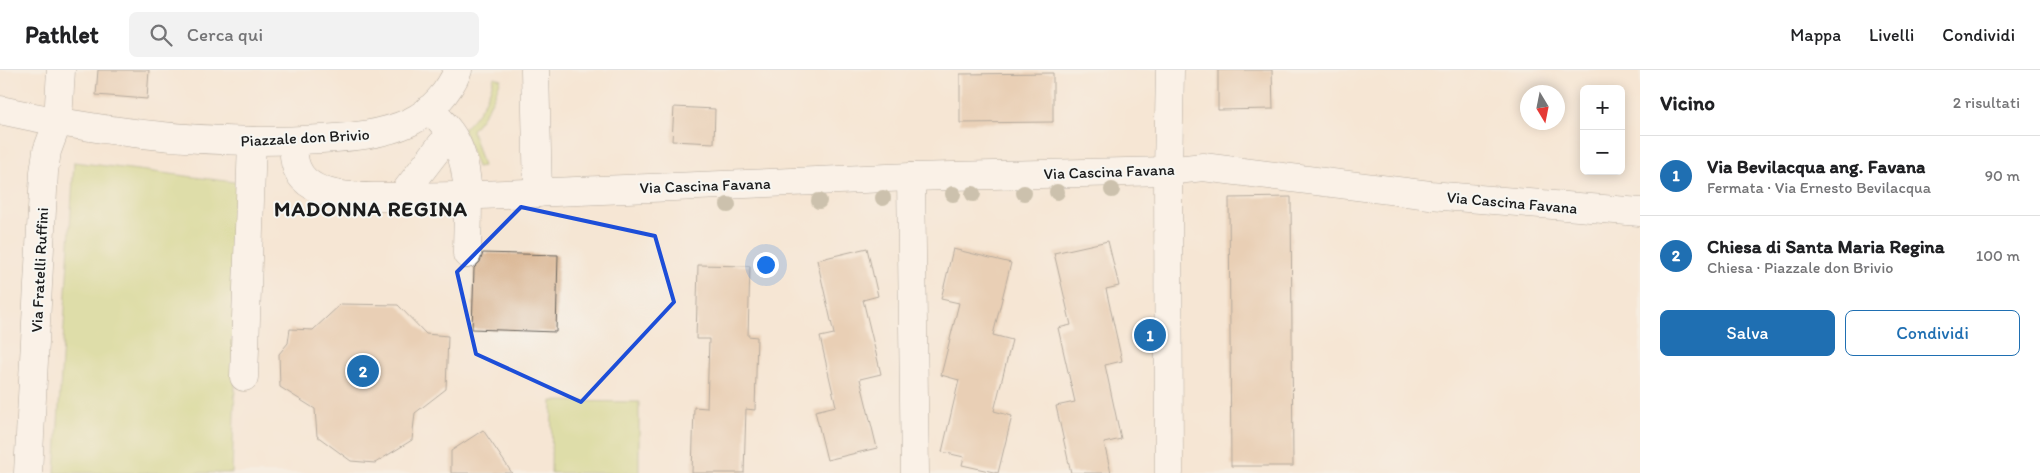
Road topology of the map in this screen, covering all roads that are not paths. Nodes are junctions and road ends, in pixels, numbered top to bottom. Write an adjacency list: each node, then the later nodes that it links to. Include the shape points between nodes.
1 (61, 70): 7 (street, Via Fratelli Ruffini)
2 (458, 70): 5 (street, Piazzale don Brivio)
3 (535, 70): 13 (street)
4 (1170, 70): 11 (street)
5 (429, 109): 8 (street, Piazzale don Brivio, via 399,127 370,134); 16 (street, via 451,132 462,158 468,202)
6 (0, 110): 7 (street)
7 (58, 121): 8 (street, Piazzale don Brivio, via 156,135); 18 (street, Via Fratelli Ruffini, via 47,150 44,172)
8 (252, 141): 17 (street)
9 (441, 145): 14 (street)
10 (294, 156): 14 (street, Via Cascina Favana, via 301,177 328,192)
11 (1168, 171): 12 (street, Via Cascina Favana); 15 (street, Via Cascina Favana, via 1203,167 1430,195); 20 (street)
12 (911, 177): 13 (street, Via Cascina Favana); 19 (street)
13 (538, 193): 14 (street, Via Cascina Favana)
14 (401, 197)
15 (1640, 212)
16 (467, 254)
17 (244, 377)
18 (28, 473)
19 (915, 473)
20 (1169, 473)

